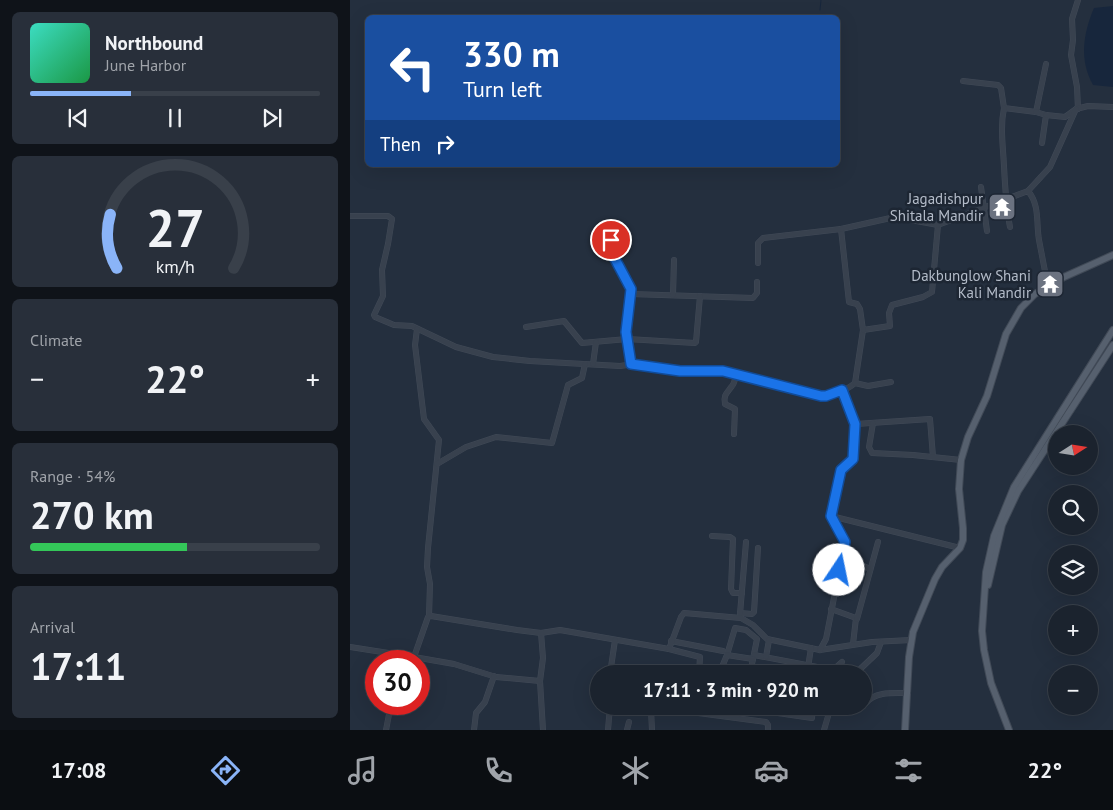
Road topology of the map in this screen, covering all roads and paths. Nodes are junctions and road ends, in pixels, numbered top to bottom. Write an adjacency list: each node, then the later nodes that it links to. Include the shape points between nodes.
1 (1078, 0): 6 (street, via 1071,24)
2 (1046, 64): 7 (street)
3 (963, 81): 5 (street, via 998,85)
4 (1113, 107): 6 (street)
5 (1004, 108): 7 (street); 12 (street)
6 (1077, 109): 8 (street, via 1064,117); 11 (street, via 1050,168)
7 (1036, 112): 8 (street)
8 (1046, 115): 9 (street)
9 (1042, 143)
10 (982, 186): 13 (street)
11 (1028, 191): 12 (street); 24 (street, via 1036,209)
12 (1005, 200): 13 (street); 16 (street)
13 (984, 208): 15 (street); 18 (street)
14 (350, 216): 29 (street, via 391,218 382,271 383,296 374,315 394,325)
15 (938, 225): 17 (street, via 896,217); 30 (street, via 932,292 892,305 890,326)
16 (1010, 228)
17 (841, 229): 22 (street, via 764,238 758,243); 30 (street, via 849,302 857,304 860,309)
18 (987, 231)
19 (611, 240): 25 (street, via 614,257)
20 (1113, 255): 24 (main road)
21 (674, 260): 26 (street)
22 (758, 263)
23 (758, 282): 27 (street, via 753,298)
24 (1048, 286): 46 (main road, via 1025,302 1009,327 987,396 968,436)
25 (631, 294): 26 (street); 32 (street)
26 (673, 295): 27 (street)
27 (700, 296): 32 (street, via 696,343)
28 (526, 327): 33 (street, via 564,321 579,342)
29 (418, 329): 35 (street, via 456,347 493,357); 47 (street, via 415,345 424,419 439,440)
30 (863, 330): 40 (street)
31 (1113, 330): 105 (main road, via 1014,487 994,536 986,572 983,640 991,683)
32 (627, 340): 33 (street); 37 (street)
33 (596, 342): 36 (street)
34 (1113, 345): 106 (main road, via 1018,491 1002,525 988,586 986,632 991,669)
35 (585, 364): 36 (street); 47 (street, via 582,378 568,385 552,443 496,437 466,447)
36 (593, 364): 37 (street)
37 (631, 364): 38 (street)
38 (736, 374): 41 (street, via 821,396); 44 (street, via 724,395 724,404 735,409)
39 (891, 382): 40 (street, via 868,386)
40 (855, 383): 41 (street)
41 (842, 390): 43 (street)
42 (873, 423): 43 (street); 45 (street, via 869,447 872,453); 45 (street, via 929,418)
43 (855, 424): 48 (street, via 853,459 841,470)
44 (734, 434)
45 (934, 456): 46 (street)
46 (961, 460): 53 (main road, via 959,489 963,535)
47 (437, 464): 59 (street, via 428,548)
48 (831, 516): 53 (street); 54 (street, via 845,542)
49 (712, 536): 56 (street, via 730,536 733,539 731,589 733,593)
50 (746, 542): 56 (street)
51 (878, 542): 55 (street)
52 (758, 548): 58 (street, via 754,612)
53 (960, 548): 64 (main road, via 942,566 935,579)
54 (842, 556): 55 (street); 57 (street)
55 (870, 569): 60 (street)
56 (742, 593): 58 (street)
57 (831, 609): 60 (street); 73 (street, via 826,639)
58 (740, 615): 63 (street); 65 (street, via 684,613)
59 (429, 616): 61 (street); 72 (street)
60 (857, 619): 67 (street)
61 (541, 633): 62 (street, via 560,630); 87 (street, via 543,659)
62 (615, 640): 70 (street); 79 (street)
63 (769, 640): 69 (street); 76 (street)
64 (911, 640): 66 (street); 88 (main road)
65 (671, 642): 70 (street); 74 (street)
66 (882, 642): 67 (street); 85 (street, via 878,652)
67 (853, 644): 73 (street)
68 (350, 647): 71 (street)
69 (812, 648): 73 (street); 83 (street)
70 (669, 649): 80 (street, via 700,657)
71 (366, 650)
72 (416, 650)
73 (820, 650)
74 (725, 653): 75 (street); 75 (street, via 735,628 746,630 757,639); 81 (street)
75 (754, 657): 76 (street); 82 (street)
76 (766, 657): 83 (street)
77 (430, 661): 86 (street, via 454,664)
78 (842, 662): 84 (street)
79 (611, 665)
80 (700, 665)
81 (722, 665)
82 (752, 665)
83 (808, 665)
84 (839, 665)
85 (864, 665)
86 (494, 676): 87 (street); 97 (street, via 485,702 476,714)
87 (540, 681): 98 (street)
88 (908, 693): 89 (street); 104 (main road)
89 (872, 697)
90 (389, 715): 96 (street)
91 (609, 715): 99 (street)
92 (792, 715): 93 (street, via 812,718)
93 (811, 715)
94 (829, 715): 103 (street)
95 (629, 722): 100 (street)
96 (386, 730)
97 (474, 730)
98 (543, 730)
99 (608, 730)
100 (627, 730)
101 (652, 730): 102 (street, via 653,708 766,722)
102 (768, 730)
103 (824, 730)
104 (905, 730)
105 (1009, 730)
106 (1013, 730)

